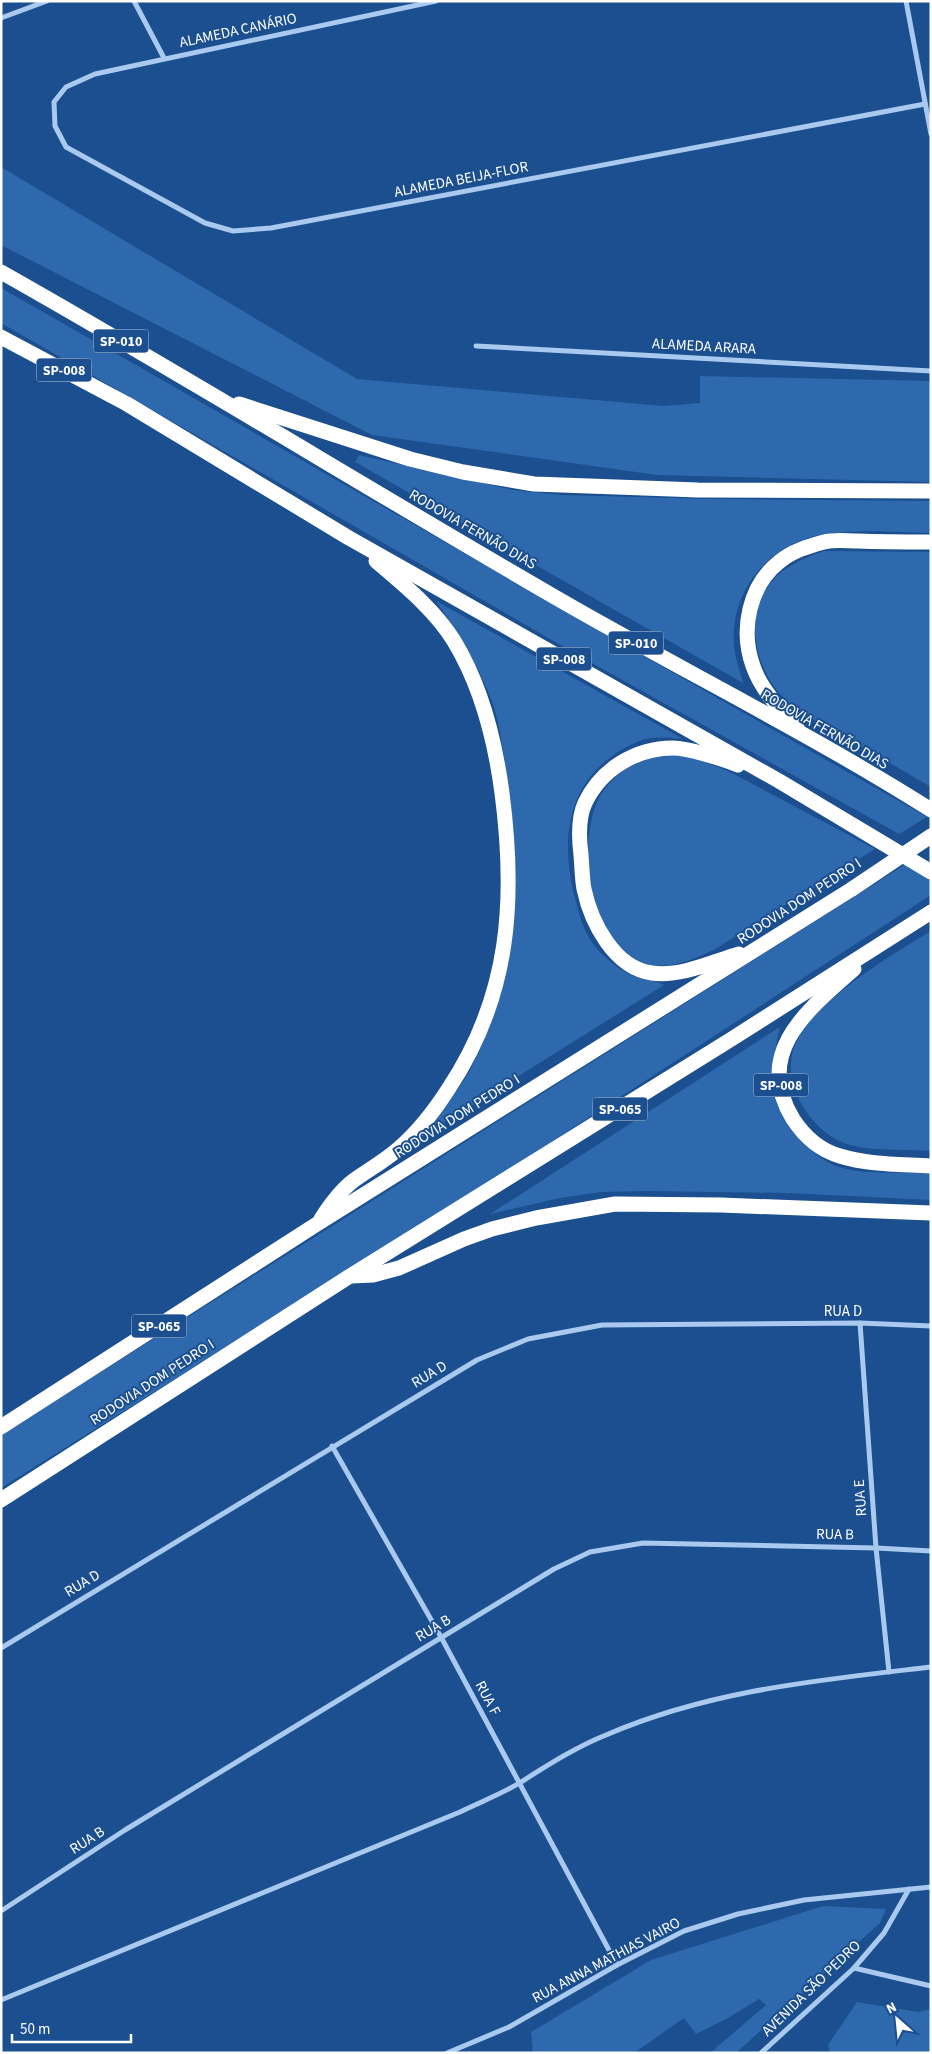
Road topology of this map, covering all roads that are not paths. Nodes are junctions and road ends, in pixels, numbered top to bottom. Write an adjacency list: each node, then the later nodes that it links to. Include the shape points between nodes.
1 (47, 1): 5 (street)
2 (134, 1): 6 (street)
3 (436, 1): 6 (street, ALAMEDA CANÁRIO)
4 (906, 1): 8 (street)
5 (1, 18)
6 (164, 58): 7 (street, ALAMEDA CANÁRIO, via 95,74 66,87)
7 (54, 102): 8 (street, ALAMEDA BEIJA-FLOR, via 55,126 66,147 205,223 233,231 281,226)
8 (925, 104): 9 (street)
9 (931, 134)
10 (1, 272): 14 (highway, RODOVIA FERNÃO DIAS / SP-010)
11 (1, 336): 16 (highway, SP-008, via 127,404)
12 (476, 346): 13 (street, ALAMEDA ARARA)
13 (931, 371)
14 (210, 394): 15 (highway, via 410,459 534,484 698,490); 18 (highway, RODOVIA FERNÃO DIAS / SP-010, via 584,615)
15 (931, 491)
16 (349, 538): 19 (highway, SP-008); 28 (highway, via 433,614 454,640 480,694 500,774 510,891 506,936 487,1016 449,1088 425,1121 398,1149 353,1181)
17 (931, 542): 18 (highway, via 827,541 798,550 768,573 749,612 748,648 762,685)
18 (806, 737): 20 (highway, RODOVIA FERNÃO DIAS / SP-010)
19 (780, 781): 22 (highway, SP-008); 25 (highway, via 728,761 675,748 648,750 621,762 599,780 584,804 579,835 584,889 590,910 614,952 632,966 650,973 673,974)
20 (931, 810)
21 (931, 836): 25 (highway, RODOVIA DOM PEDRO I / SP-065, bridge)
22 (931, 872)
23 (931, 912): 24 (highway, RODOVIA DOM PEDRO I / SP-008)
24 (887, 939): 26 (highway, SP-008, via 797,1023 785,1044 780,1066 781,1088 788,1110 800,1130 819,1147 865,1162); 29 (highway, RODOVIA DOM PEDRO I / SP-065)
25 (760, 947): 28 (highway, RODOVIA DOM PEDRO I / SP-065)
26 (931, 1166)
27 (931, 1213): 29 (highway, via 615,1204 492,1229 399,1268 374,1275)
28 (317, 1224): 32 (highway, RODOVIA DOM PEDRO I / SP-065)
29 (350, 1276): 34 (highway, RODOVIA DOM PEDRO I / SP-065)
30 (860, 1323): 31 (street, RUA D); 33 (street, RUA D, via 602,1325 528,1339 477,1360); 35 (street, RUA E)
31 (931, 1326)
32 (1, 1427)
33 (332, 1446): 37 (street, RUA F); 38 (street, RUA D)
34 (1, 1500)
35 (876, 1548): 36 (street, RUA B); 37 (street, RUA B, via 644,1543 590,1552 554,1568); 40 (street, RUA E)
36 (931, 1551)
37 (441, 1637): 41 (street, RUA F); 44 (street, RUA B, via 125,1830)
38 (1, 1648)
39 (931, 1667): 40 (street)
40 (889, 1672): 41 (street, via 758,1689 677,1708 606,1735)
41 (520, 1783): 45 (street, RUA F); 48 (street, via 460,1812)
42 (931, 1887): 43 (street, RUA ANNA MATHIAS VAIRO)
43 (909, 1889): 45 (street, RUA ANNA MATHIAS VAIRO, via 804,1900 738,1914 684,1931); 46 (street, AVENIDA SÃO PEDRO, via 884,1932)
44 (1, 1911)
45 (617, 1965): 49 (street, RUA ANNA MATHIAS VAIRO, via 509,2027)
46 (854, 1968): 47 (street); 50 (street, AVENIDA SÃO PEDRO)
47 (931, 1986)
48 (1, 2000)
49 (447, 2053)
50 (761, 2053)

